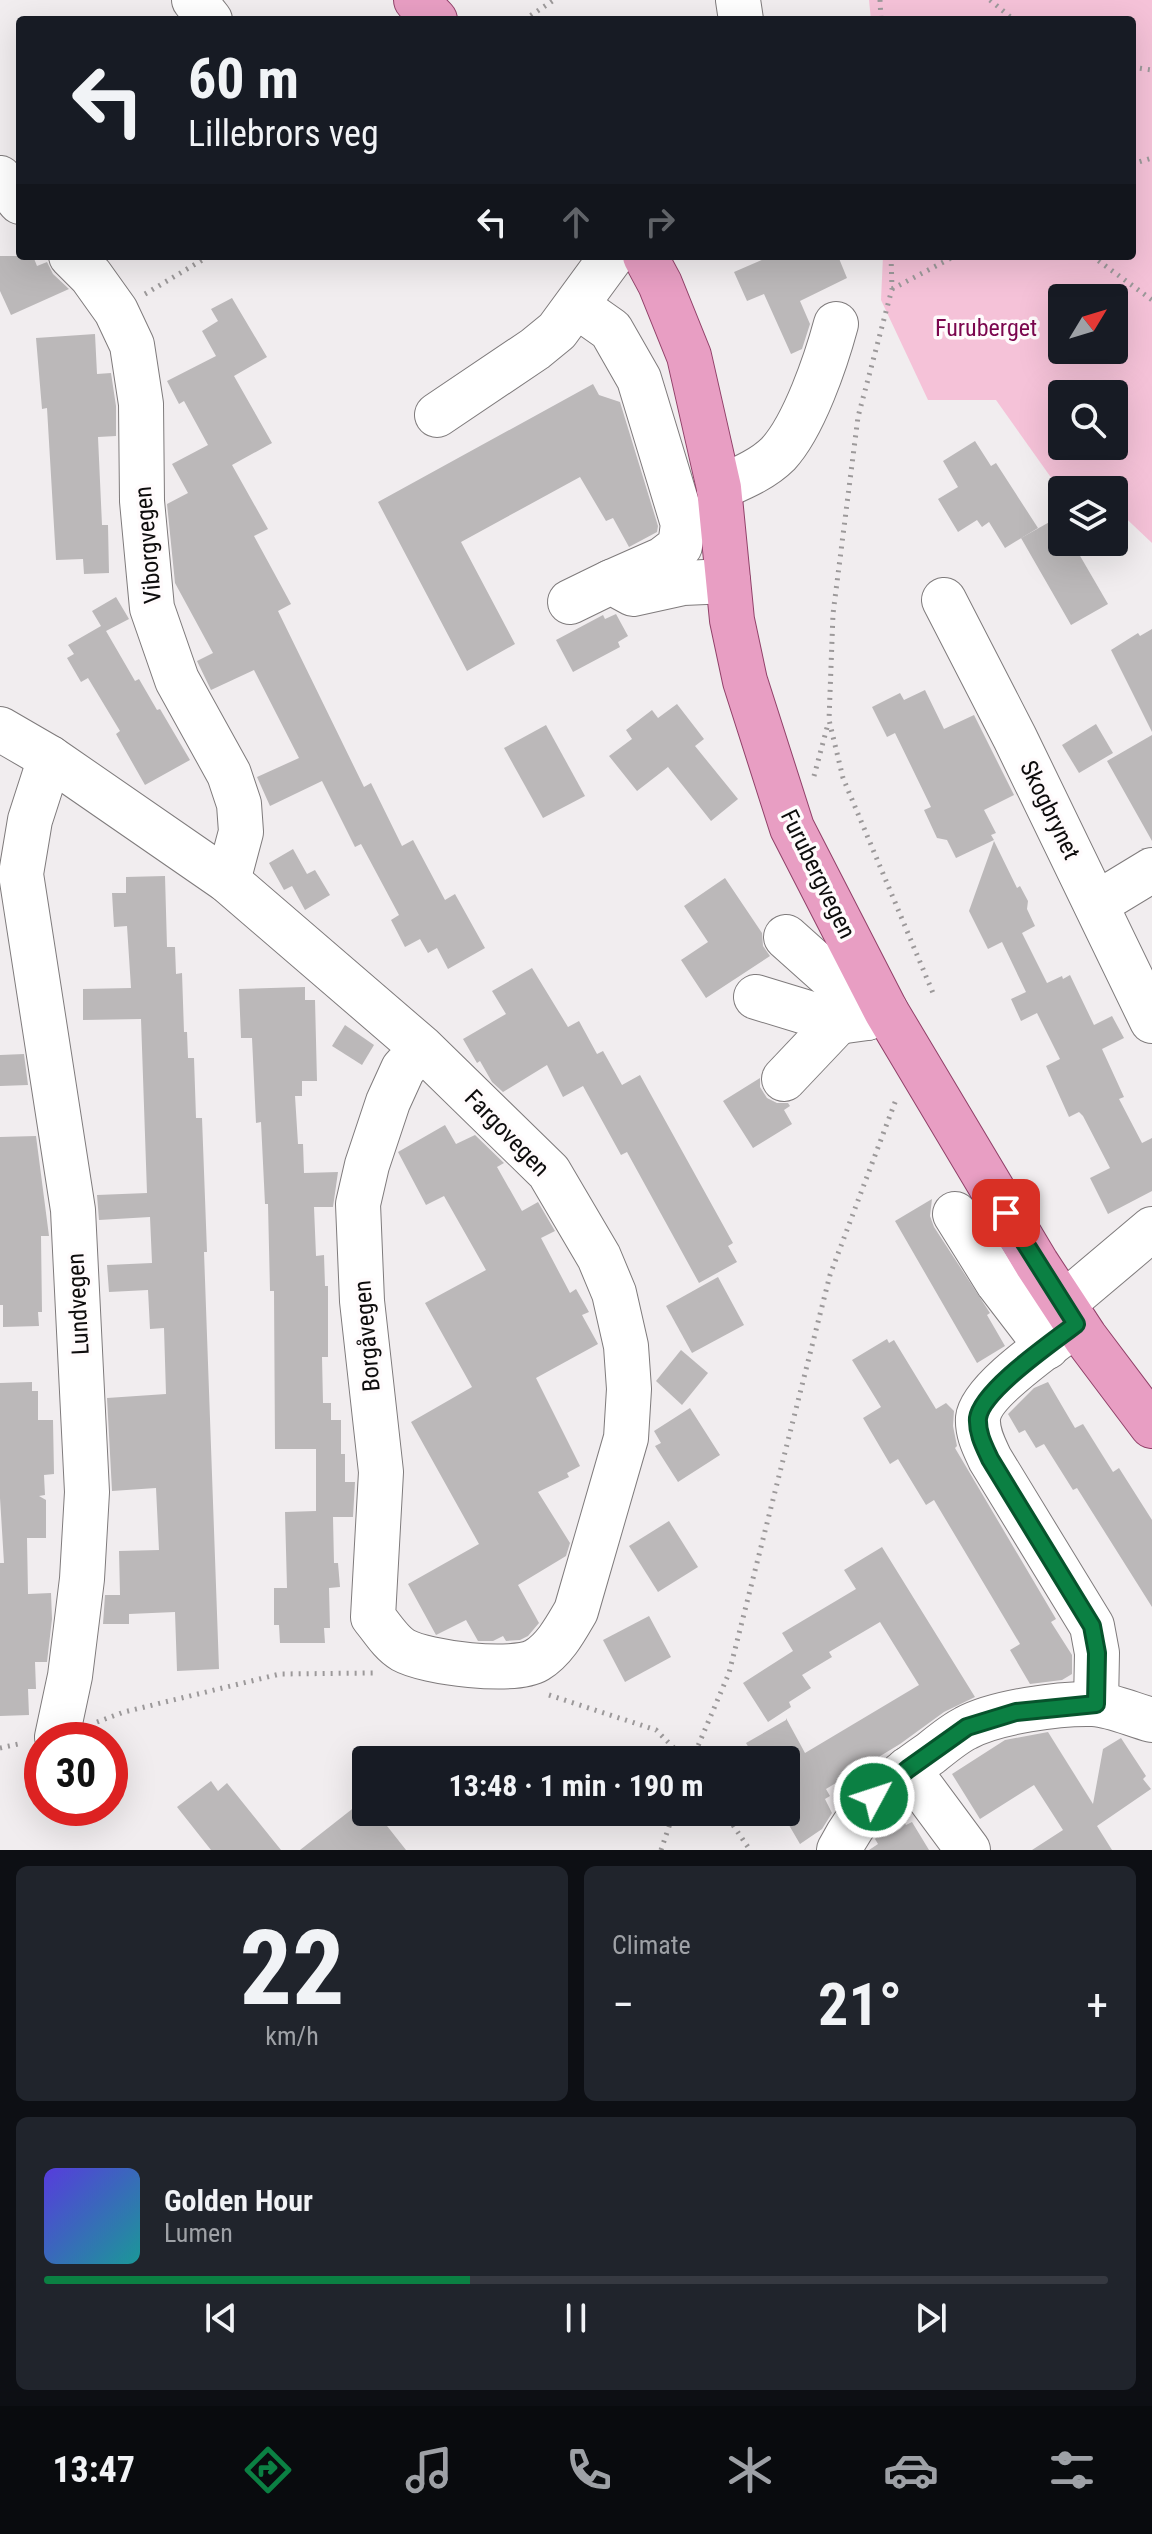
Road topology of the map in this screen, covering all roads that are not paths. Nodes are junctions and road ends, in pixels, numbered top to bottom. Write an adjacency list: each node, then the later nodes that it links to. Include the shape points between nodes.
1 (194, 0): 3 (street)
2 (416, 0): 4 (main road)
3 (207, 16)
4 (431, 16)
5 (0, 178): 6 (street)
6 (16, 197)
7 (75, 260): 22 (street, Viborgvegen, via 116,311 132,345 141,404 142,501 152,608 177,680 229,774 239,804 241,832)
8 (607, 260): 10 (street)
9 (647, 260): 13 (main road, Furubergvegen, via 689,356)
10 (577, 306): 12 (street, via 535,349); 15 (street, via 611,330 639,379 683,524 680,546)
11 (836, 324): 13 (street, via 799,420 778,454)
12 (437, 415)
13 (719, 488): 14 (main road, Furubergvegen)
14 (728, 581): 15 (street, via 683,583 633,594); 26 (main road, Furubergvegen, via 745,681 792,828)
15 (611, 582): 17 (street)
16 (944, 600): 23 (street, Skogbrynet)
17 (570, 602)
18 (0, 729): 19 (street, Fargovegen)
19 (50, 758): 20 (street, Lundvegen); 22 (street, Fargovegen)
20 (10, 866): 37 (street, Lundvegen, via 73,1210 86,1477 82,1579)
21 (1152, 870): 23 (street)
22 (228, 881): 28 (street, Fargovegen)
23 (1096, 904): 27 (street, Skogbrynet)
24 (786, 937): 26 (street, via 852,996)
25 (756, 997): 26 (street)
26 (864, 1017): 29 (street); 32 (main road, Furubergvegen)
27 (1152, 1021)
28 (422, 1048): 34 (street, Borgåvegen, via 403,1069 388,1102 358,1204 362,1301 381,1472 373,1617); 34 (street, Fargovegen, via 549,1172 575,1213 614,1293 629,1389 617,1476 576,1611 562,1637 537,1660 518,1666 421,1658 400,1649)
29 (784, 1079)
30 (955, 1214): 32 (street, via 998,1283)
31 (1152, 1229): 32 (street)
32 (1062, 1325): 33 (main road, Furubergvegen); 35 (street, via 1003,1381 978,1417 980,1439 990,1459 1092,1626)
33 (1152, 1426)
34 (386, 1654)
35 (1096, 1704): 36 (street); 38 (street, via 1016,1712 967,1727)
36 (1152, 1720)
37 (60, 1722)
38 (908, 1769): 39 (street, via 874,1797); 40 (street)
39 (839, 1850)
40 (968, 1850)

